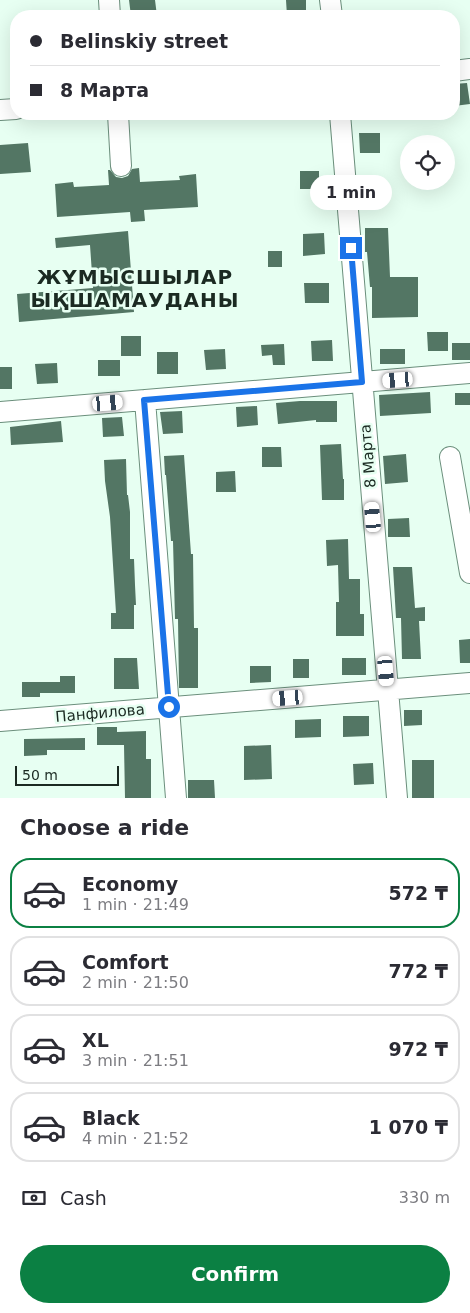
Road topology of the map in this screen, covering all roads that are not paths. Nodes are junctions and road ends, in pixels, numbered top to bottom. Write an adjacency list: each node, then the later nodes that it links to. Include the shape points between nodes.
1 (118, 120): 3 (street)
2 (340, 120): 5 (street, 8 Марта)
3 (121, 166)
4 (470, 374): 5 (street)
5 (362, 382): 6 (street); 11 (street, 8 Марта)
6 (144, 400): 7 (street); 12 (street)
7 (0, 412)
8 (450, 457): 9 (street)
9 (470, 573)
10 (470, 683): 11 (street, Панфилова)
11 (388, 690): 12 (street, Панфилова); 15 (street, 8 Марта)
12 (169, 707): 13 (street, Панфилова); 14 (street)
13 (0, 720)
14 (176, 798)
15 (397, 798)

